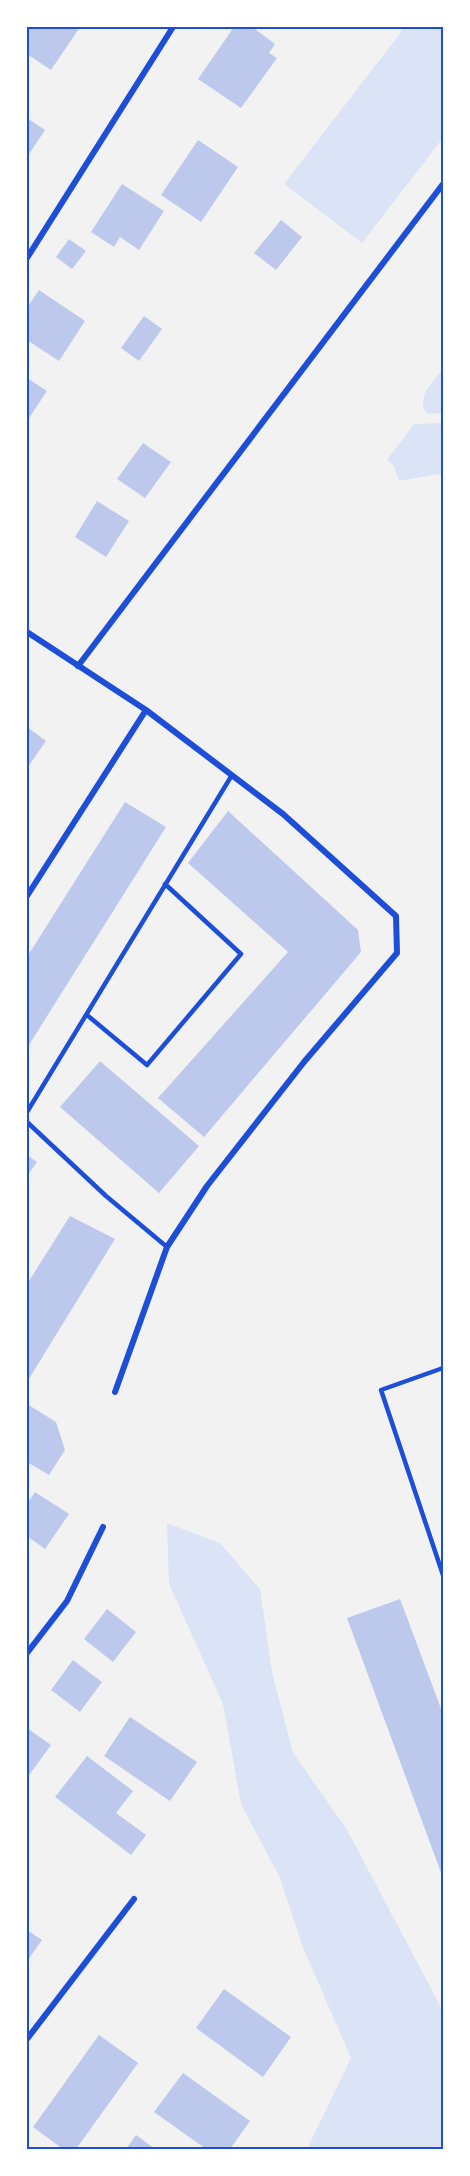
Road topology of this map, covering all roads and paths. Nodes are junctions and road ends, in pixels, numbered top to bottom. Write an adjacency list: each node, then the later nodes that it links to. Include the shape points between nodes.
1 (173, 27): 3 (street)
2 (443, 184): 5 (street)
3 (27, 258)
4 (27, 632): 5 (street)
5 (78, 666): 6 (street)
6 (146, 711): 7 (street); 9 (street)
7 (231, 775): 8 (lane); 13 (street, via 283,814 396,916 398,953 304,1062 214,1177)
8 (165, 884): 10 (lane); 10 (lane, via 241,954 147,1065)
9 (27, 896)
10 (87, 1015): 11 (lane)
11 (27, 1112)
12 (27, 1122): 13 (lane)
13 (167, 1247): 15 (street)
14 (443, 1368): 17 (lane, via 381,1390)
15 (115, 1392)
16 (103, 1527): 18 (street, via 67,1601)
17 (443, 1575)
18 (27, 1653)
19 (134, 1899): 20 (street)
20 (27, 2040)

